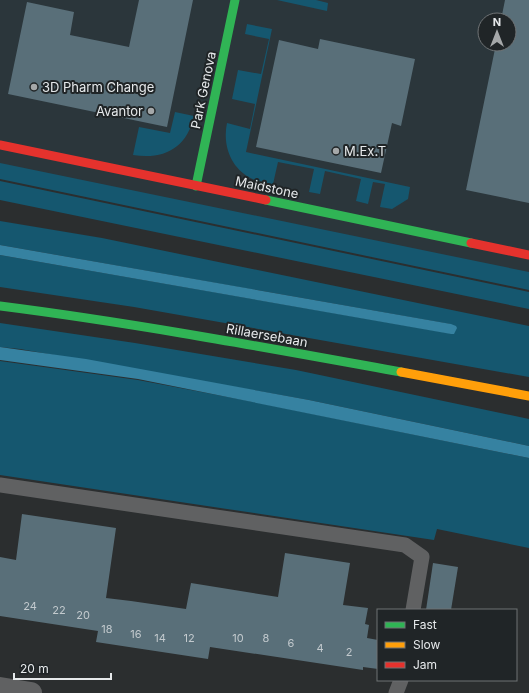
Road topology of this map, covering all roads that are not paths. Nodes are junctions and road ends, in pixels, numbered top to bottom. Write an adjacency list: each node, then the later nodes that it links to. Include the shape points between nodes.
1 (235, 0): 3 (street, Park Genova)
2 (0, 145): 3 (street, Maidstone)
3 (196, 186): 4 (street, Maidstone)
4 (529, 255)
5 (0, 306): 6 (street, Rillaersebaan, via 236,342)
6 (529, 396)
7 (0, 485): 8 (lane, via 405,545 422,557)
8 (413, 609)
9 (401, 681): 12 (lane)
10 (0, 688): 11 (street)
11 (31, 693)
12 (396, 693)

